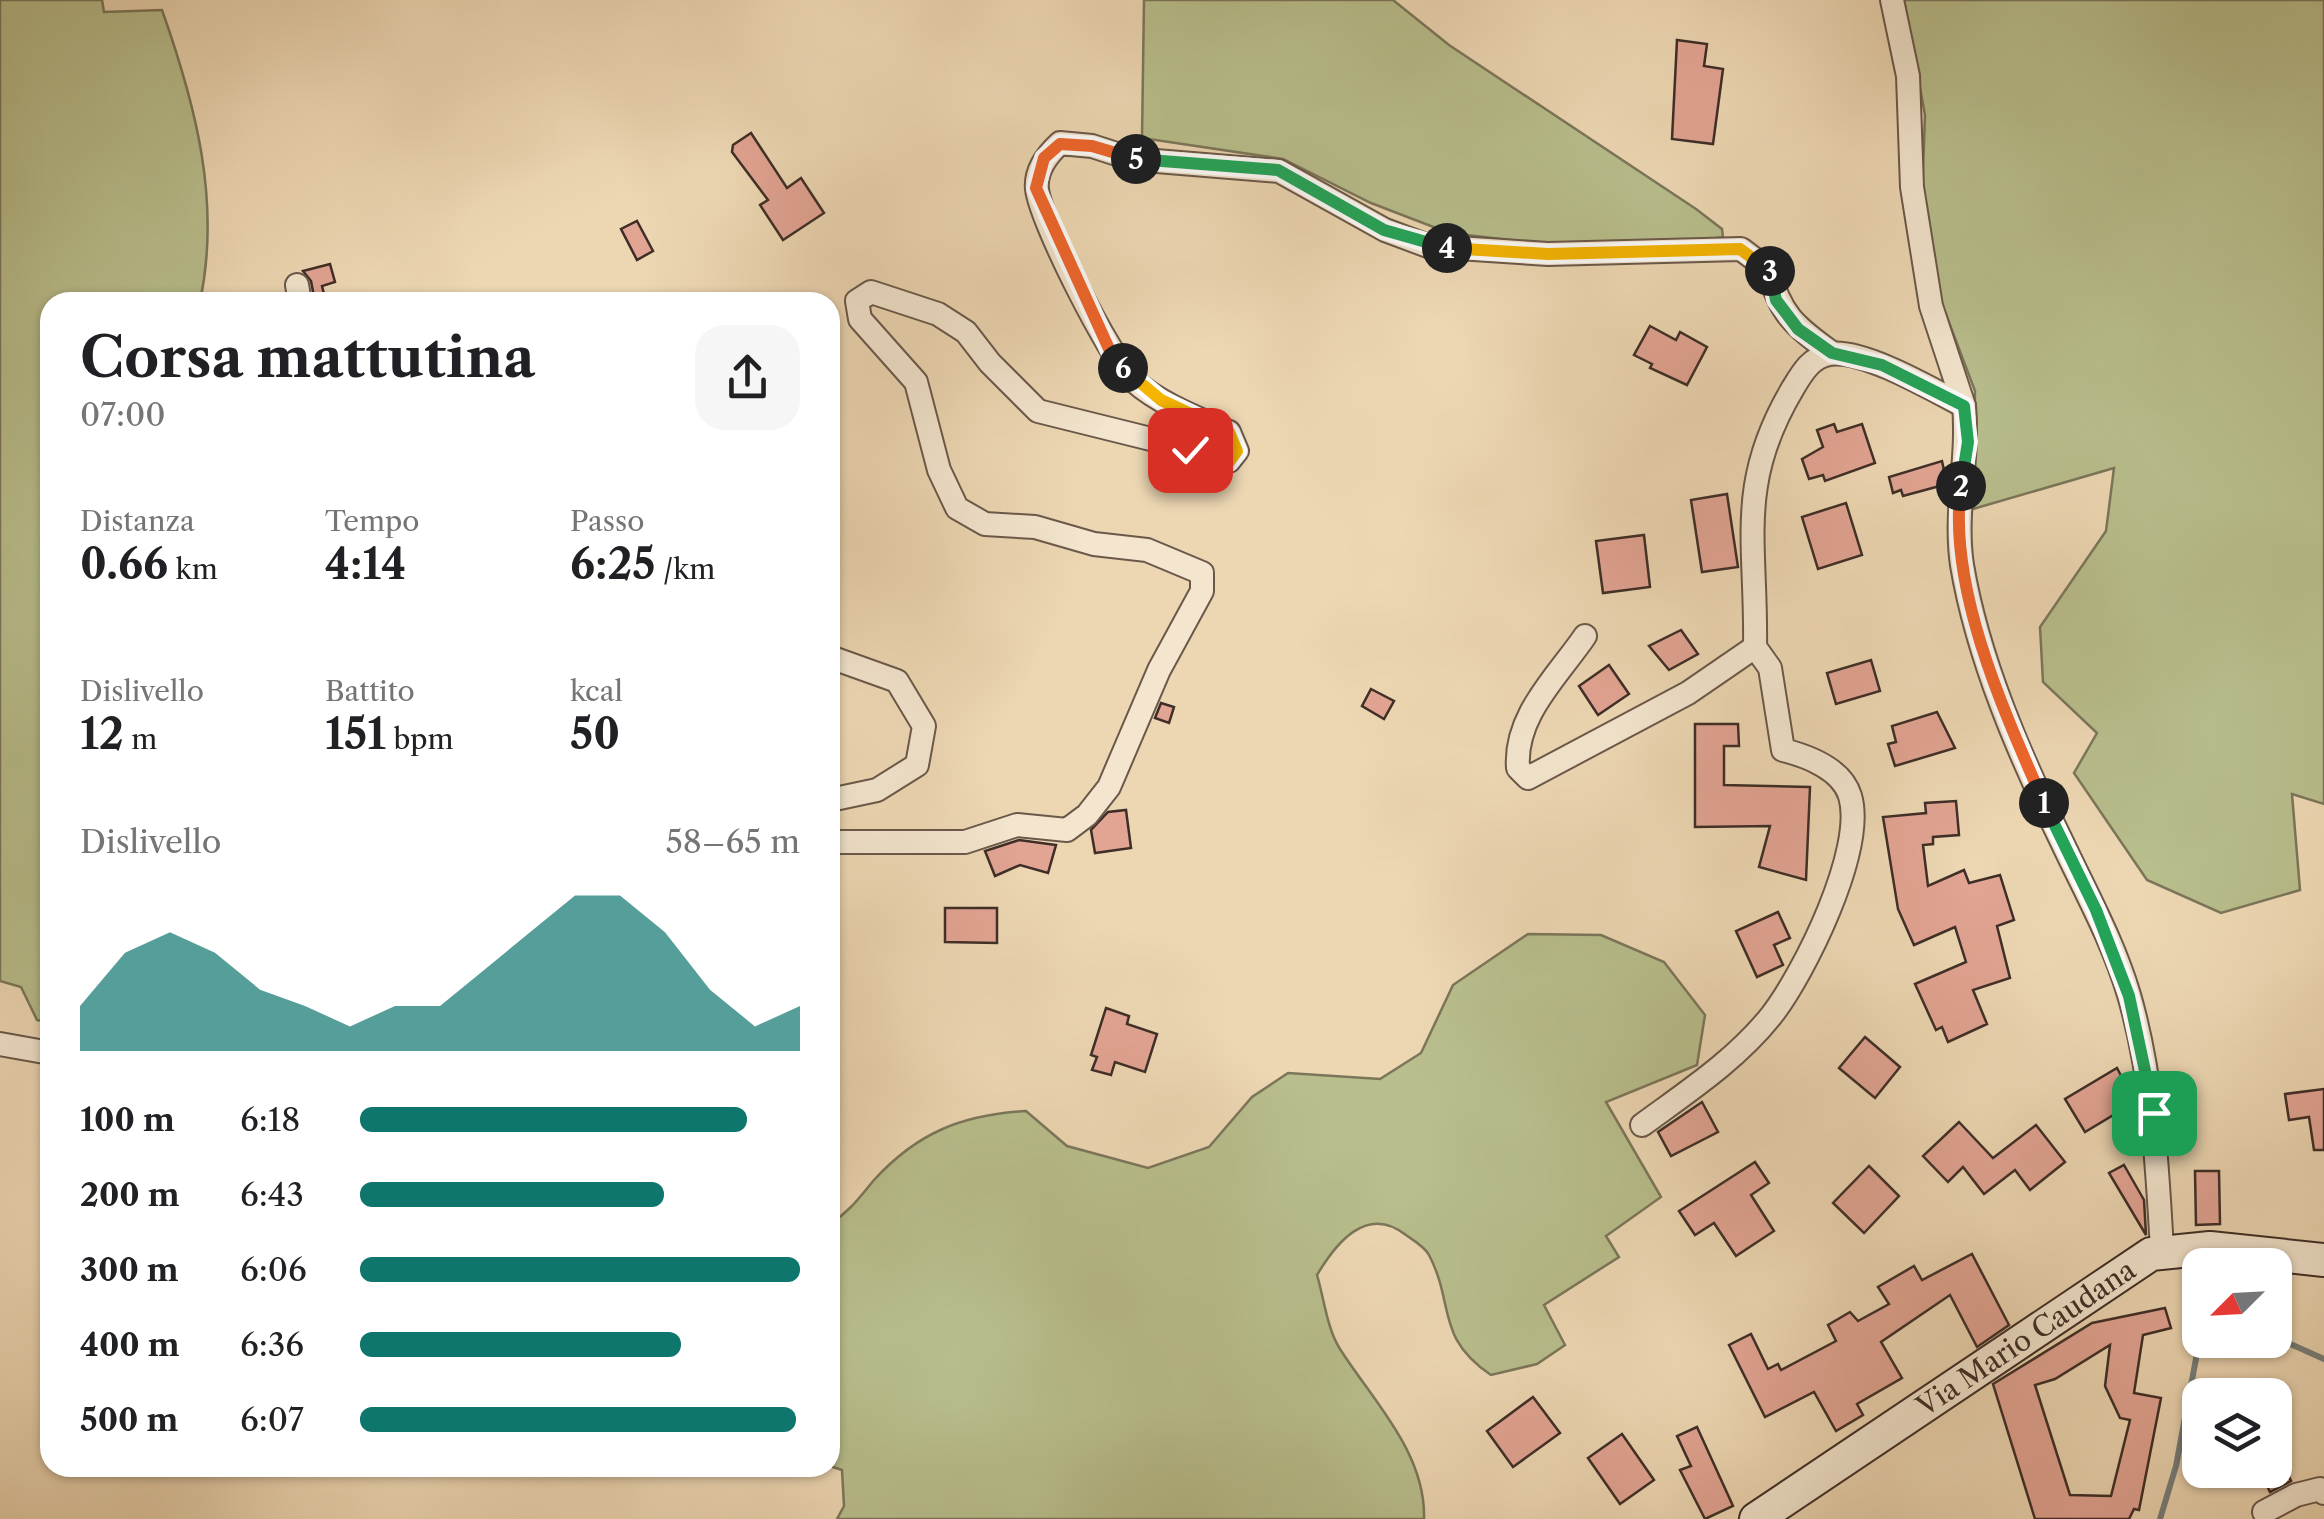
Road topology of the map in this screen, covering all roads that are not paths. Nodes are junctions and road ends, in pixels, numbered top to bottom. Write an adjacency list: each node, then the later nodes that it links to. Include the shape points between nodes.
1 (1892, 0): 3 (street, via 1908,76 1912,187 1931,306)
2 (1832, 353): 3 (street, via 1882,365); 5 (street, via 1807,365 1760,454 1752,494); 8 (street, via 1798,329 1776,300 1770,270 1740,249 1548,254 1428,246 1384,230 1278,170 1132,159 1060,144 1044,158 1036,188 1110,351 1161,400 1229,432 1237,451 1229,462 1209,463 1174,444 1038,411 966,332 938,314 870,292 856,301 860,319 916,382 939,470 957,508 985,524 1147,550 1202,573 1202,592 1159,670 1109,787 1068,830 1017,825 965,842)
3 (1964, 406): 12 (street, via 1962,563 2011,729 2129,996 2154,1113)
4 (1586, 636): 5 (street, via 1526,716 1516,749 1518,768 1528,778 1688,693)
5 (1754, 647): 11 (street, via 1770,668 1783,750 1808,756 1850,794 1852,833 1842,876 1803,971 1769,1018 1701,1082)
6 (840, 661): 7 (street, via 897,681 924,726 917,765 877,790)
7 (840, 798)
8 (840, 842)
9 (0, 1044): 10 (street)
10 (40, 1050)
11 (1642, 1125)
12 (2162, 1250): 13 (main road, Via Mario Caudana); 16 (main road, Via Mario Caudana, via 2114,1274)
13 (2324, 1260)
14 (2324, 1493): 15 (street, via 2296,1495)
15 (2264, 1512)
16 (1756, 1519)

